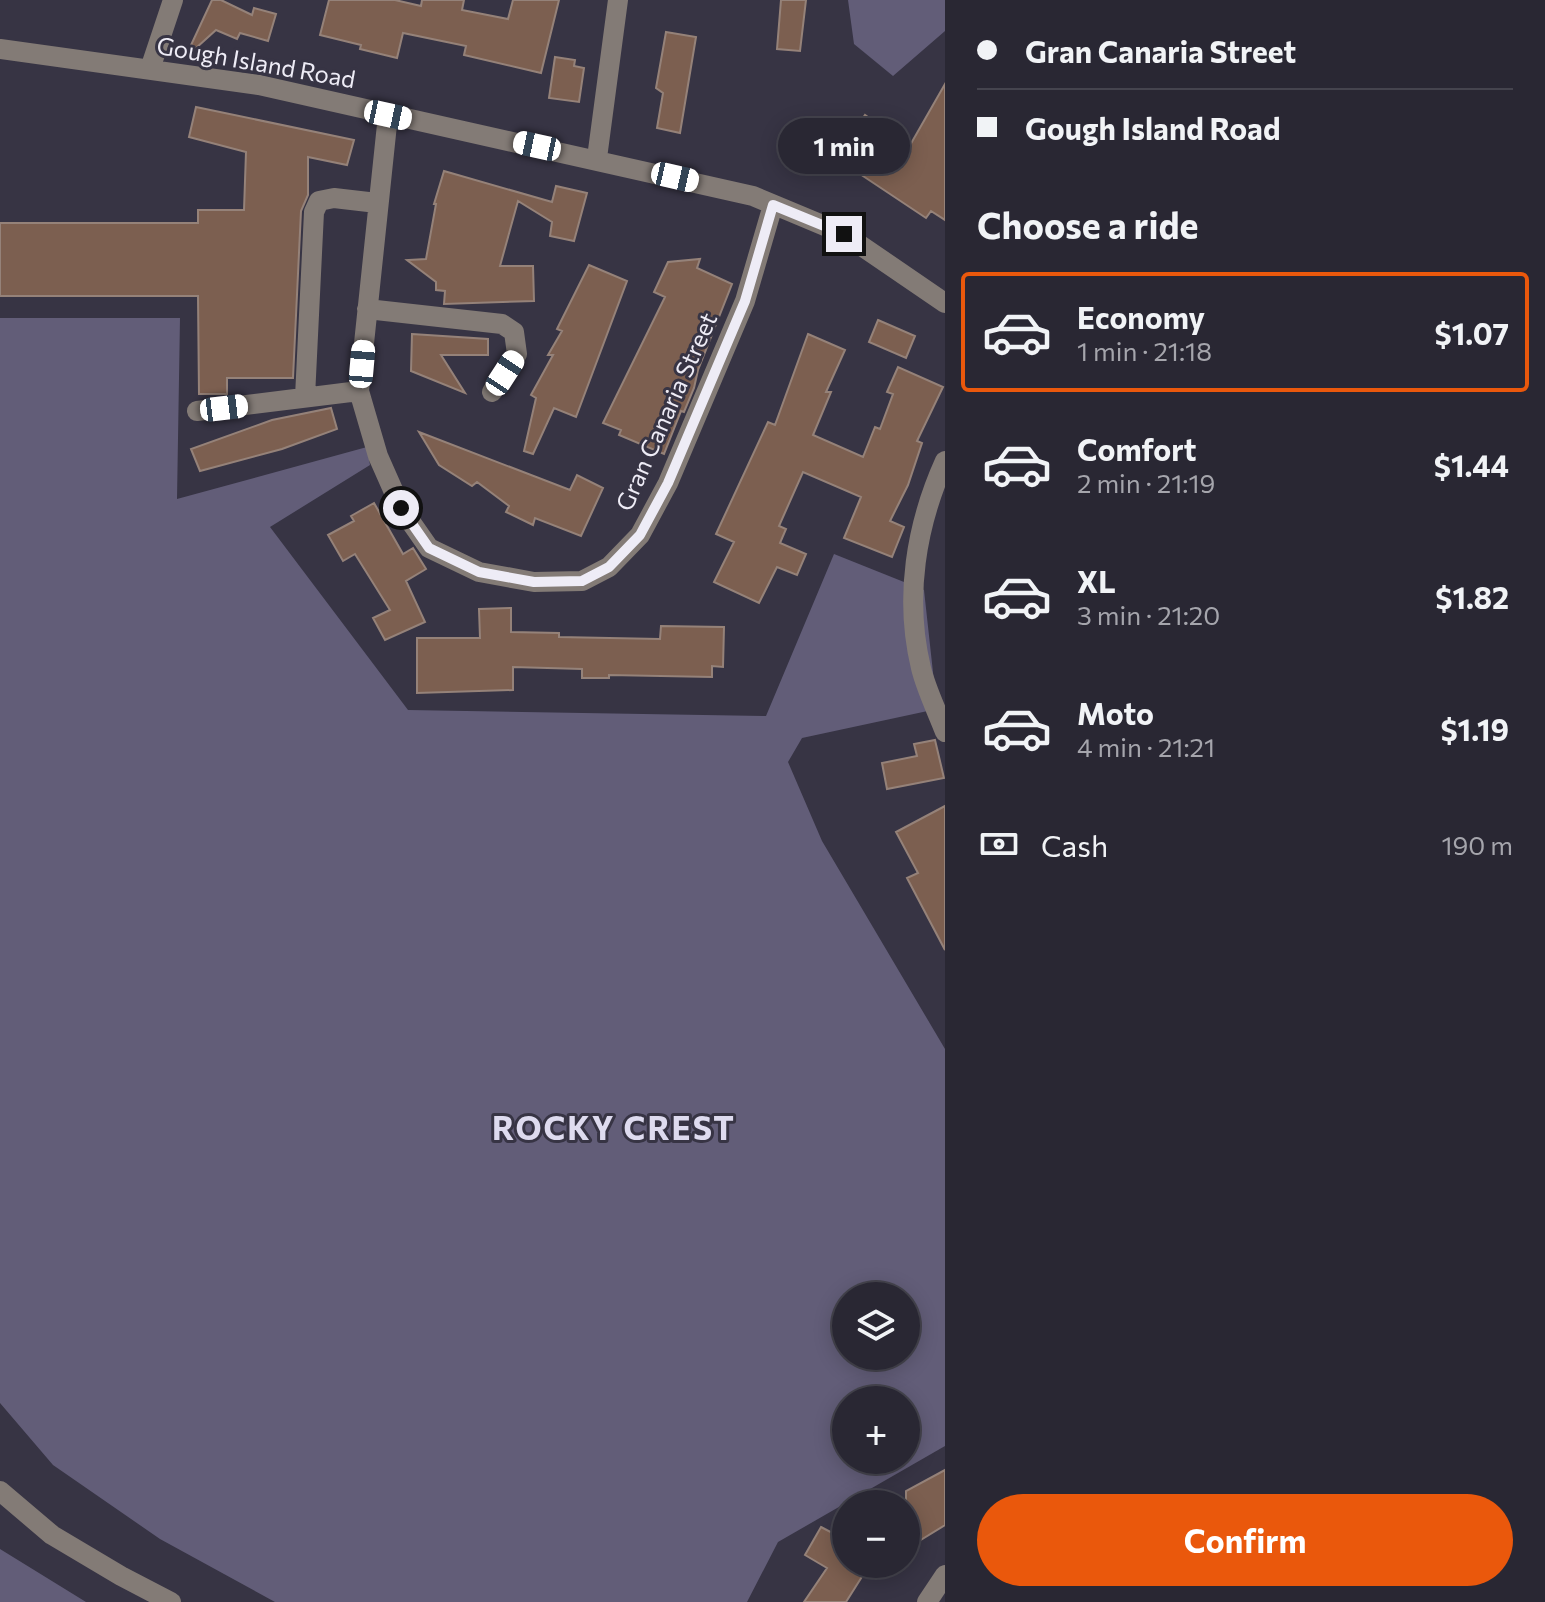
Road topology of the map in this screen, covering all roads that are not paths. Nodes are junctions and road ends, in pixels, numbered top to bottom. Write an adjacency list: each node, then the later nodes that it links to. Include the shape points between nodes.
1 (173, 0): 4 (street)
2 (618, 0): 6 (street)
3 (0, 49): 4 (street, Gough Island Road)
4 (150, 69): 5 (street, Gough Island Road, via 259,85)
5 (388, 115): 6 (street, Gough Island Road); 7 (street, Gran Canaria Street)
6 (597, 158): 8 (street, Gough Island Road)
7 (377, 203): 10 (street, Gran Canaria Street); 13 (street, via 334,198 319,201 314,212)
8 (773, 205): 9 (street, Gough Island Road, via 844,234); 11 (street, Gran Canaria Street, via 745,301 668,483 640,535 609,567 582,581 534,582 479,572 429,548 401,508)
9 (945, 303)
10 (367, 309): 11 (street, Gran Canaria Street); 12 (street, via 502,324 514,332 517,354)
11 (359, 391): 13 (street)
12 (492, 392)
13 (305, 397): 14 (street)
14 (197, 411)
15 (945, 461): 16 (street, via 919,529 915,619 921,667)
16 (945, 732)
17 (0, 1491): 19 (street, via 52,1535)
18 (945, 1575): 20 (street)
19 (171, 1602)
20 (927, 1602)

